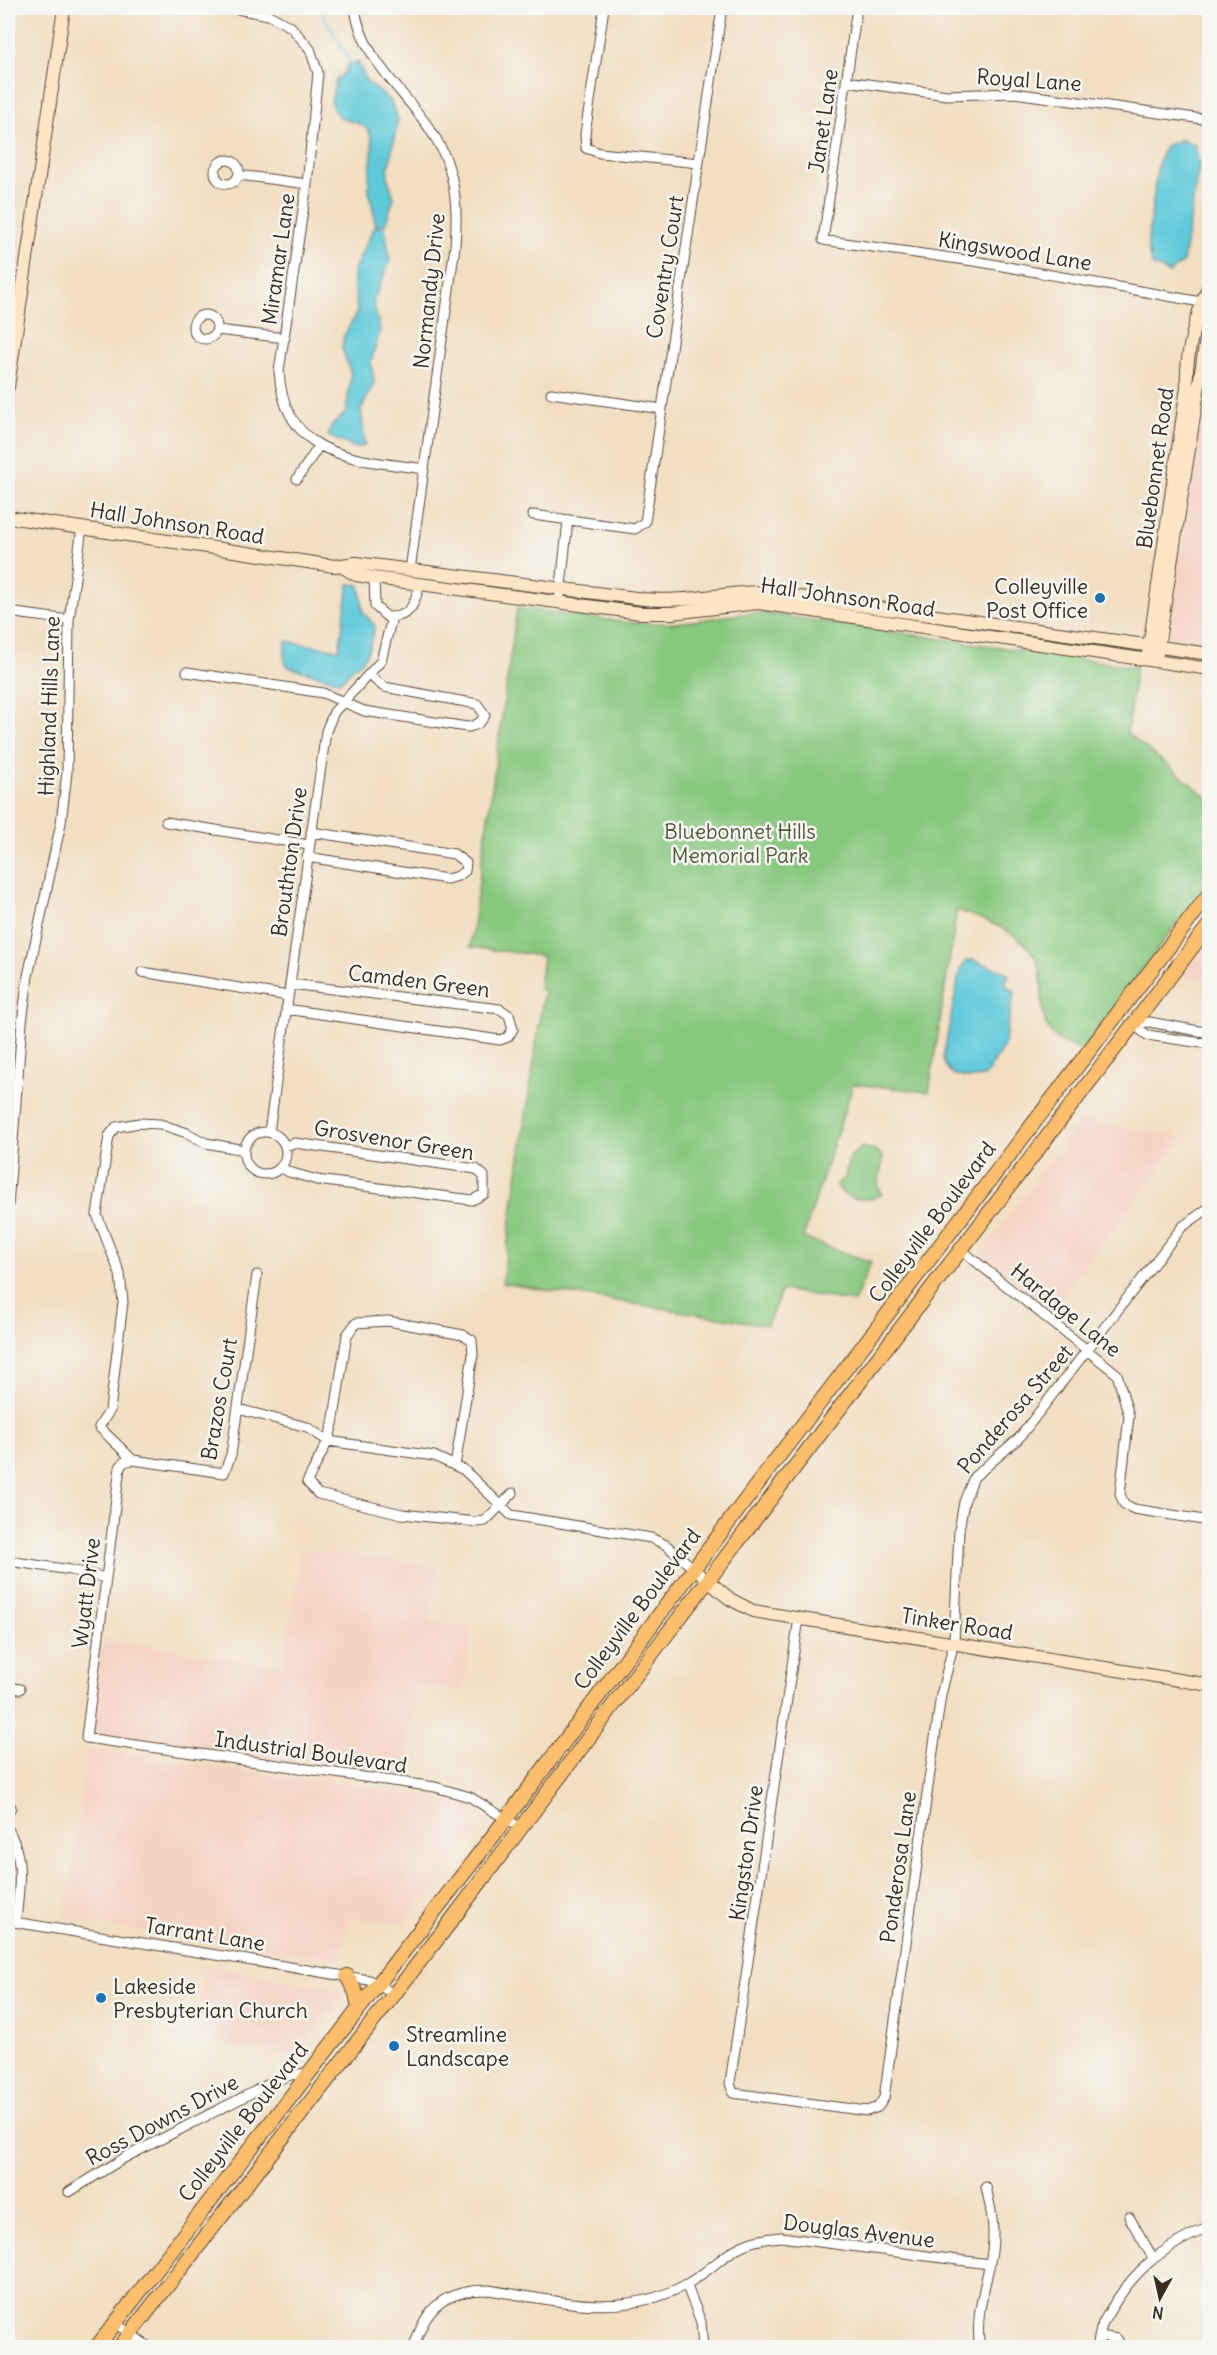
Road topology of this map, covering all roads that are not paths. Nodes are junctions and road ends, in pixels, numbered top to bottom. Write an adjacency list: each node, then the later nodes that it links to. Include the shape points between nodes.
1 (64, 8): 18 (main road)
2 (231, 8): 11 (street, Miramar Lane, via 277,19 291,27 310,49 318,85)
3 (355, 8): 23 (street, Normandy Drive, via 357,28 365,46 435,138 449,167 457,211)
4 (604, 8): 9 (street, via 586,148)
5 (722, 8): 9 (street, Coventry Court)
6 (857, 8): 7 (street, Janet Lane)
7 (846, 81): 8 (street, Royal Lane, via 947,94 1014,93); 12 (street, Janet Lane)
8 (1209, 120)
9 (699, 164): 20 (street, Coventry Court)
10 (239, 175): 11 (street)
11 (306, 184): 17 (street, Miramar Lane)
12 (823, 240): 14 (street, Kingswood Lane, via 980,262)
13 (1209, 283): 14 (main road, Bluebonnet Road)
14 (1205, 305): 21 (main road, Bluebonnet Road, via 1189,362)
15 (1209, 314): 21 (main road, Bluebonnet Road)
16 (217, 330): 17 (street)
17 (285, 338): 22 (street, Miramar Lane, via 279,371 283,400 296,424)
18 (8, 387)
19 (551, 393): 20 (street)
20 (662, 409): 27 (street, Coventry Court, via 645,522 639,528)
21 (1188, 422): 38 (main road, Bluebonnet Road)
22 (319, 446): 23 (street, Miramar Lane, via 349,458); 24 (street)
23 (424, 469): 30 (street, Normandy Drive)
24 (297, 479)
25 (533, 515): 27 (street)
26 (8, 518): 28 (main road, Hall Johnson Road)
27 (568, 520): 33 (street)
28 (82, 528): 29 (main road, Hall Johnson Road); 37 (street, Highland Hills Lane)
29 (340, 566): 30 (main road, Hall Johnson Road, via 357,563); 31 (main road, Hall Johnson Road)
30 (410, 570): 33 (main road, Hall Johnson Road)
31 (374, 578): 32 (main road, Hall Johnson Road); 36 (street, via 375,606 380,613)
32 (420, 584): 34 (main road, Hall Johnson Road); 36 (street, via 411,611)
33 (561, 587): 34 (street); 38 (main road, Hall Johnson Road, via 673,602 764,592)
34 (560, 602): 40 (main road, Hall Johnson Road, via 641,613 758,603)
35 (8, 612): 37 (street)
36 (392, 617): 43 (street, Brouthton Drive, via 385,653)
37 (69, 620): 65 (street, Highland Hills Lane, via 67,772 61,823 28,976)
38 (1154, 646): 39 (main road, Hall Johnson Road); 40 (main road, Bluebonnet Road)
39 (1209, 654)
40 (1151, 660): 41 (main road, Hall Johnson Road)
41 (1209, 668)
42 (187, 672): 44 (street, via 323,693)
43 (369, 675): 44 (street, Brouthton Drive); 44 (street, via 384,687 477,704 485,715 482,721 467,727 364,711)
44 (343, 703): 46 (street, Brouthton Drive, via 334,712 326,731)
45 (166, 822): 47 (street)
46 (311, 832): 47 (street, Brouthton Drive); 48 (street, via 454,854 466,863 465,871 447,879)
47 (309, 844): 48 (street, Brouthton Drive)
48 (307, 857): 52 (street, Brouthton Drive)
49 (1209, 893): 55 (main road, Colleyville Boulevard)
50 (1209, 924): 56 (main road, Colleyville Boulevard)
51 (142, 972): 53 (street)
52 (290, 984): 53 (street, Brouthton Drive); 54 (street, Camden Green, via 500,1009 509,1015 513,1029 500,1040)
53 (288, 996): 54 (street, Brouthton Drive)
54 (286, 1009): 61 (street, Brouthton Drive)
55 (1118, 1012): 56 (main road); 70 (main road, Colleyville Boulevard)
56 (1133, 1024): 57 (street); 59 (street, via 1147,1035); 67 (main road, Colleyville Boulevard)
57 (1181, 1027): 58 (street); 59 (street)
58 (1209, 1033)
59 (1180, 1040): 60 (street)
60 (1209, 1040)
61 (269, 1132): 62 (street); 63 (street, via 254,1134)
62 (285, 1146): 64 (street, via 286,1155); 64 (street, Grosvenor Green, via 295,1143 476,1169 484,1176 486,1189 472,1200 316,1179)
63 (244, 1150): 64 (street, via 245,1162 256,1173 272,1173); 74 (street, via 206,1143 160,1124 116,1127 109,1136 97,1215 120,1274 123,1302 110,1410 99,1427)
64 (280, 1167)
65 (8, 1206)
66 (1209, 1207): 69 (street, Ponderosa Street, via 1182,1227)
67 (960, 1249): 69 (street, Hardage Lane); 71 (main road, Colleyville Boulevard)
68 (257, 1275): 72 (street, Brazos Court)
69 (1089, 1350): 78 (street, Hardage Lane, via 1117,1374 1129,1407 1120,1494 1124,1504); 84 (street, Ponderosa Street, via 1019,1438 982,1469 968,1489 959,1530)
70 (835, 1383): 71 (main road); 80 (main road, Colleyville Boulevard)
71 (851, 1392): 82 (main road, Colleyville Boulevard)
72 (238, 1409): 73 (street, via 307,1427); 74 (street, Brazos Court, via 224,1473)
73 (328, 1441): 75 (street, via 434,1456); 75 (street, via 347,1335 356,1323 388,1321 463,1335 472,1340 473,1355); 77 (street, via 306,1482 318,1494 402,1514 476,1522 485,1521)
74 (133, 1460): 81 (street, Wyatt Drive, via 124,1462 118,1477)
75 (455, 1466): 77 (street)
76 (513, 1493): 77 (street)
77 (500, 1504): 80 (street, via 511,1515 651,1538 666,1545)
78 (1209, 1521)
79 (8, 1561): 81 (street)
80 (693, 1568): 82 (street); 89 (main road, Colleyville Boulevard)
81 (106, 1578): 88 (street, Wyatt Drive)
82 (707, 1581): 83 (main road, Tinker Road, via 753,1611); 90 (main road, Colleyville Boulevard)
83 (799, 1618): 84 (main road, Tinker Road); 98 (street, Kingston Drive, via 730,2083 733,2093 867,2111 878,2107)
84 (954, 1642): 85 (main road, Tinker Road); 98 (street, Ponderosa Lane, via 941,1695)
85 (1209, 1685)
86 (8, 1687): 87 (street)
87 (20, 1689)
88 (86, 1738): 89 (street, Industrial Boulevard, via 435,1787 470,1797)
89 (506, 1819): 90 (street, Industrial Boulevard); 94 (main road, Colleyville Boulevard)
90 (521, 1828): 95 (main road, Colleyville Boulevard)
91 (8, 1829): 92 (street, via 20,1866)
92 (12, 1921): 93 (street, Tarrant Lane)
93 (347, 1976): 94 (street, Tarrant Lane); 96 (main road)
94 (379, 1984): 95 (street, Tarrant Lane); 96 (main road, Colleyville Boulevard)
95 (394, 1994): 108 (main road, Colleyville Boulevard)
96 (359, 2009): 97 (main road, Colleyville Boulevard)
97 (308, 2073): 100 (street, Ross Downs Drive, via 273,2082 124,2158); 106 (main road, Colleyville Boulevard)
98 (884, 2098)
99 (986, 2187): 104 (street, via 993,2219)
100 (69, 2192)
101 (1129, 2217): 103 (street)
102 (1209, 2227): 103 (street, via 1174,2242)
103 (1153, 2258): 107 (street, via 1103,2322)
104 (989, 2264): 105 (street, Douglas Avenue, via 781,2237 755,2240 734,2248); 113 (street, via 980,2298)
105 (686, 2284): 111 (street, Douglas Avenue, via 623,2306 470,2290 432,2308 423,2320); 112 (street, via 701,2322)
106 (111, 2329): 108 (street); 108 (street); 109 (main road, Colleyville Boulevard)
107 (1100, 2336): 114 (street); 115 (street, via 1117,2339)
108 (124, 2343): 110 (street)
109 (96, 2348)
110 (150, 2348)
111 (414, 2348)
112 (703, 2348)
113 (980, 2348)
114 (1097, 2348)
115 (1122, 2348)

